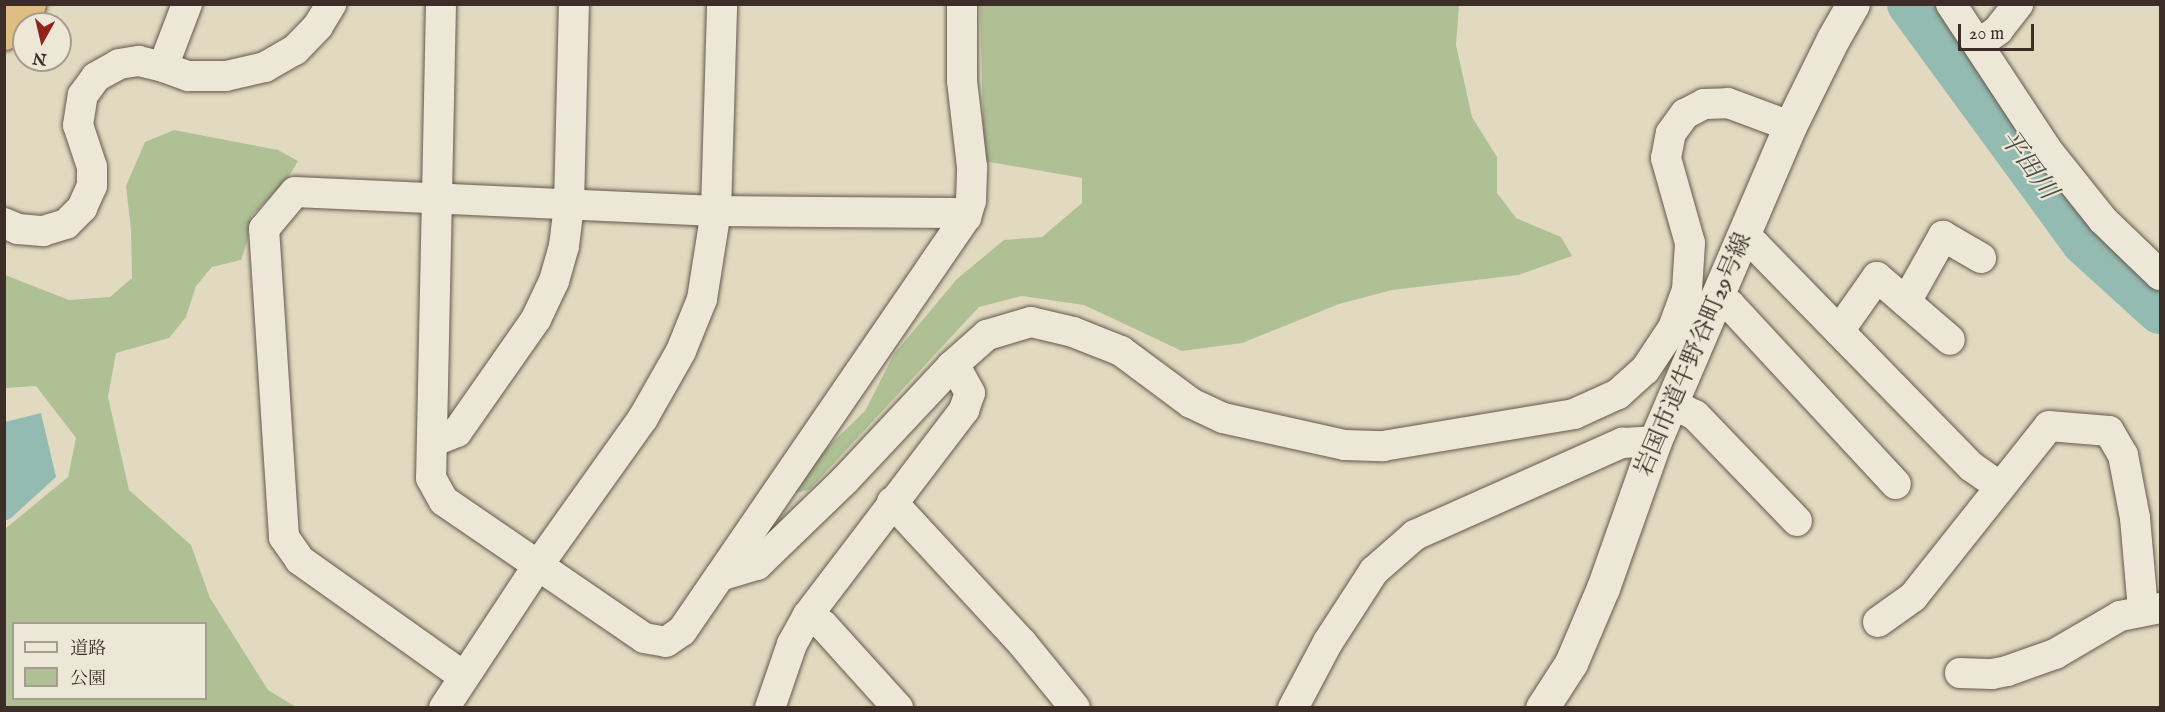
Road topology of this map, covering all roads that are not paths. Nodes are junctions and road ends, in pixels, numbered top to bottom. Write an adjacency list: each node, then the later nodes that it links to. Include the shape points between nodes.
1 (29, 4): 11 (highway)
2 (187, 4): 13 (street)
3 (331, 4): 13 (street, via 318,26 295,50 265,67 226,76 188,76)
4 (441, 4): 15 (street)
5 (574, 4): 16 (street)
6 (722, 4): 17 (street)
7 (962, 4): 18 (street, via 962,81 972,167 971,201)
8 (1854, 4): 14 (street, 岩国市道牛野谷町29号線)
9 (1951, 4): 12 (street)
10 (2018, 4): 12 (street, via 1998,30)
11 (4, 33)
12 (1979, 44): 22 (street, via 2048,151 2103,220)
13 (163, 67): 19 (street, via 139,62 119,64 96,77 83,94 78,125 92,167 92,186 82,208 66,224 43,231 18,230)
14 (1790, 126): 20 (street, 岩国市道牛野谷町29号線); 27 (street, via 1728,103 1704,104 1685,114 1671,133 1666,158 1690,243 1687,290 1676,319 1645,370 1618,394 1574,414 1383,446 1345,445 1223,418 1191,403 1121,351 1073,332 1031,322 987,335)
15 (435, 200): 16 (street); 30 (street); 41 (street, via 294,192 264,229 284,537 300,560)
16 (569, 205): 17 (street); 30 (street, via 564,246 554,281 536,319 457,432)
17 (716, 210): 18 (street, via 953,213); 35 (street, via 702,299 681,351 643,418)
18 (966, 217): 36 (street)
19 (4, 223)
20 (1742, 239): 23 (street, 岩国市道牛野谷町29号線); 25 (street, via 1755,245)
21 (1981, 258): 24 (street, via 1942,236)
22 (2160, 275)
23 (1716, 298): 28 (street, 岩国市道牛野谷町29号線); 31 (street, via 1730,305)
24 (1906, 302): 25 (street, via 1877,277); 26 (street)
25 (1839, 331): 32 (street, via 1972,467)
26 (1950, 340)
27 (952, 366): 33 (street, via 970,393 964,410); 36 (street, via 845,480 757,565)
28 (1671, 403): 29 (street, 岩国市道牛野谷町29号線); 34 (street, via 1695,415)
29 (1655, 441): 46 (street, via 1622,443 1415,536 1374,571 1328,642); 47 (street, 岩国市道牛野谷町29号線, via 1603,588 1571,663)
30 (432, 442): 35 (street, via 431,478 444,501)
31 (1896, 484)
32 (1999, 486): 37 (street, via 2049,426 2109,430 2123,455); 39 (street, via 1913,597)
33 (892, 502): 38 (street); 45 (street, via 1023,644)
34 (1797, 521)
35 (539, 564): 36 (street, via 644,638 666,642 682,631); 41 (street)
36 (720, 576)
37 (2152, 609): 40 (street, via 2120,616 2055,654 2007,671)
38 (808, 615): 43 (street, via 792,644); 44 (street, via 823,625)
39 (1878, 622)
40 (1960, 673)
41 (464, 676): 42 (street)
42 (444, 708)
43 (770, 708)
44 (898, 708)
45 (1075, 708)
46 (1293, 708)
47 (1542, 708)

